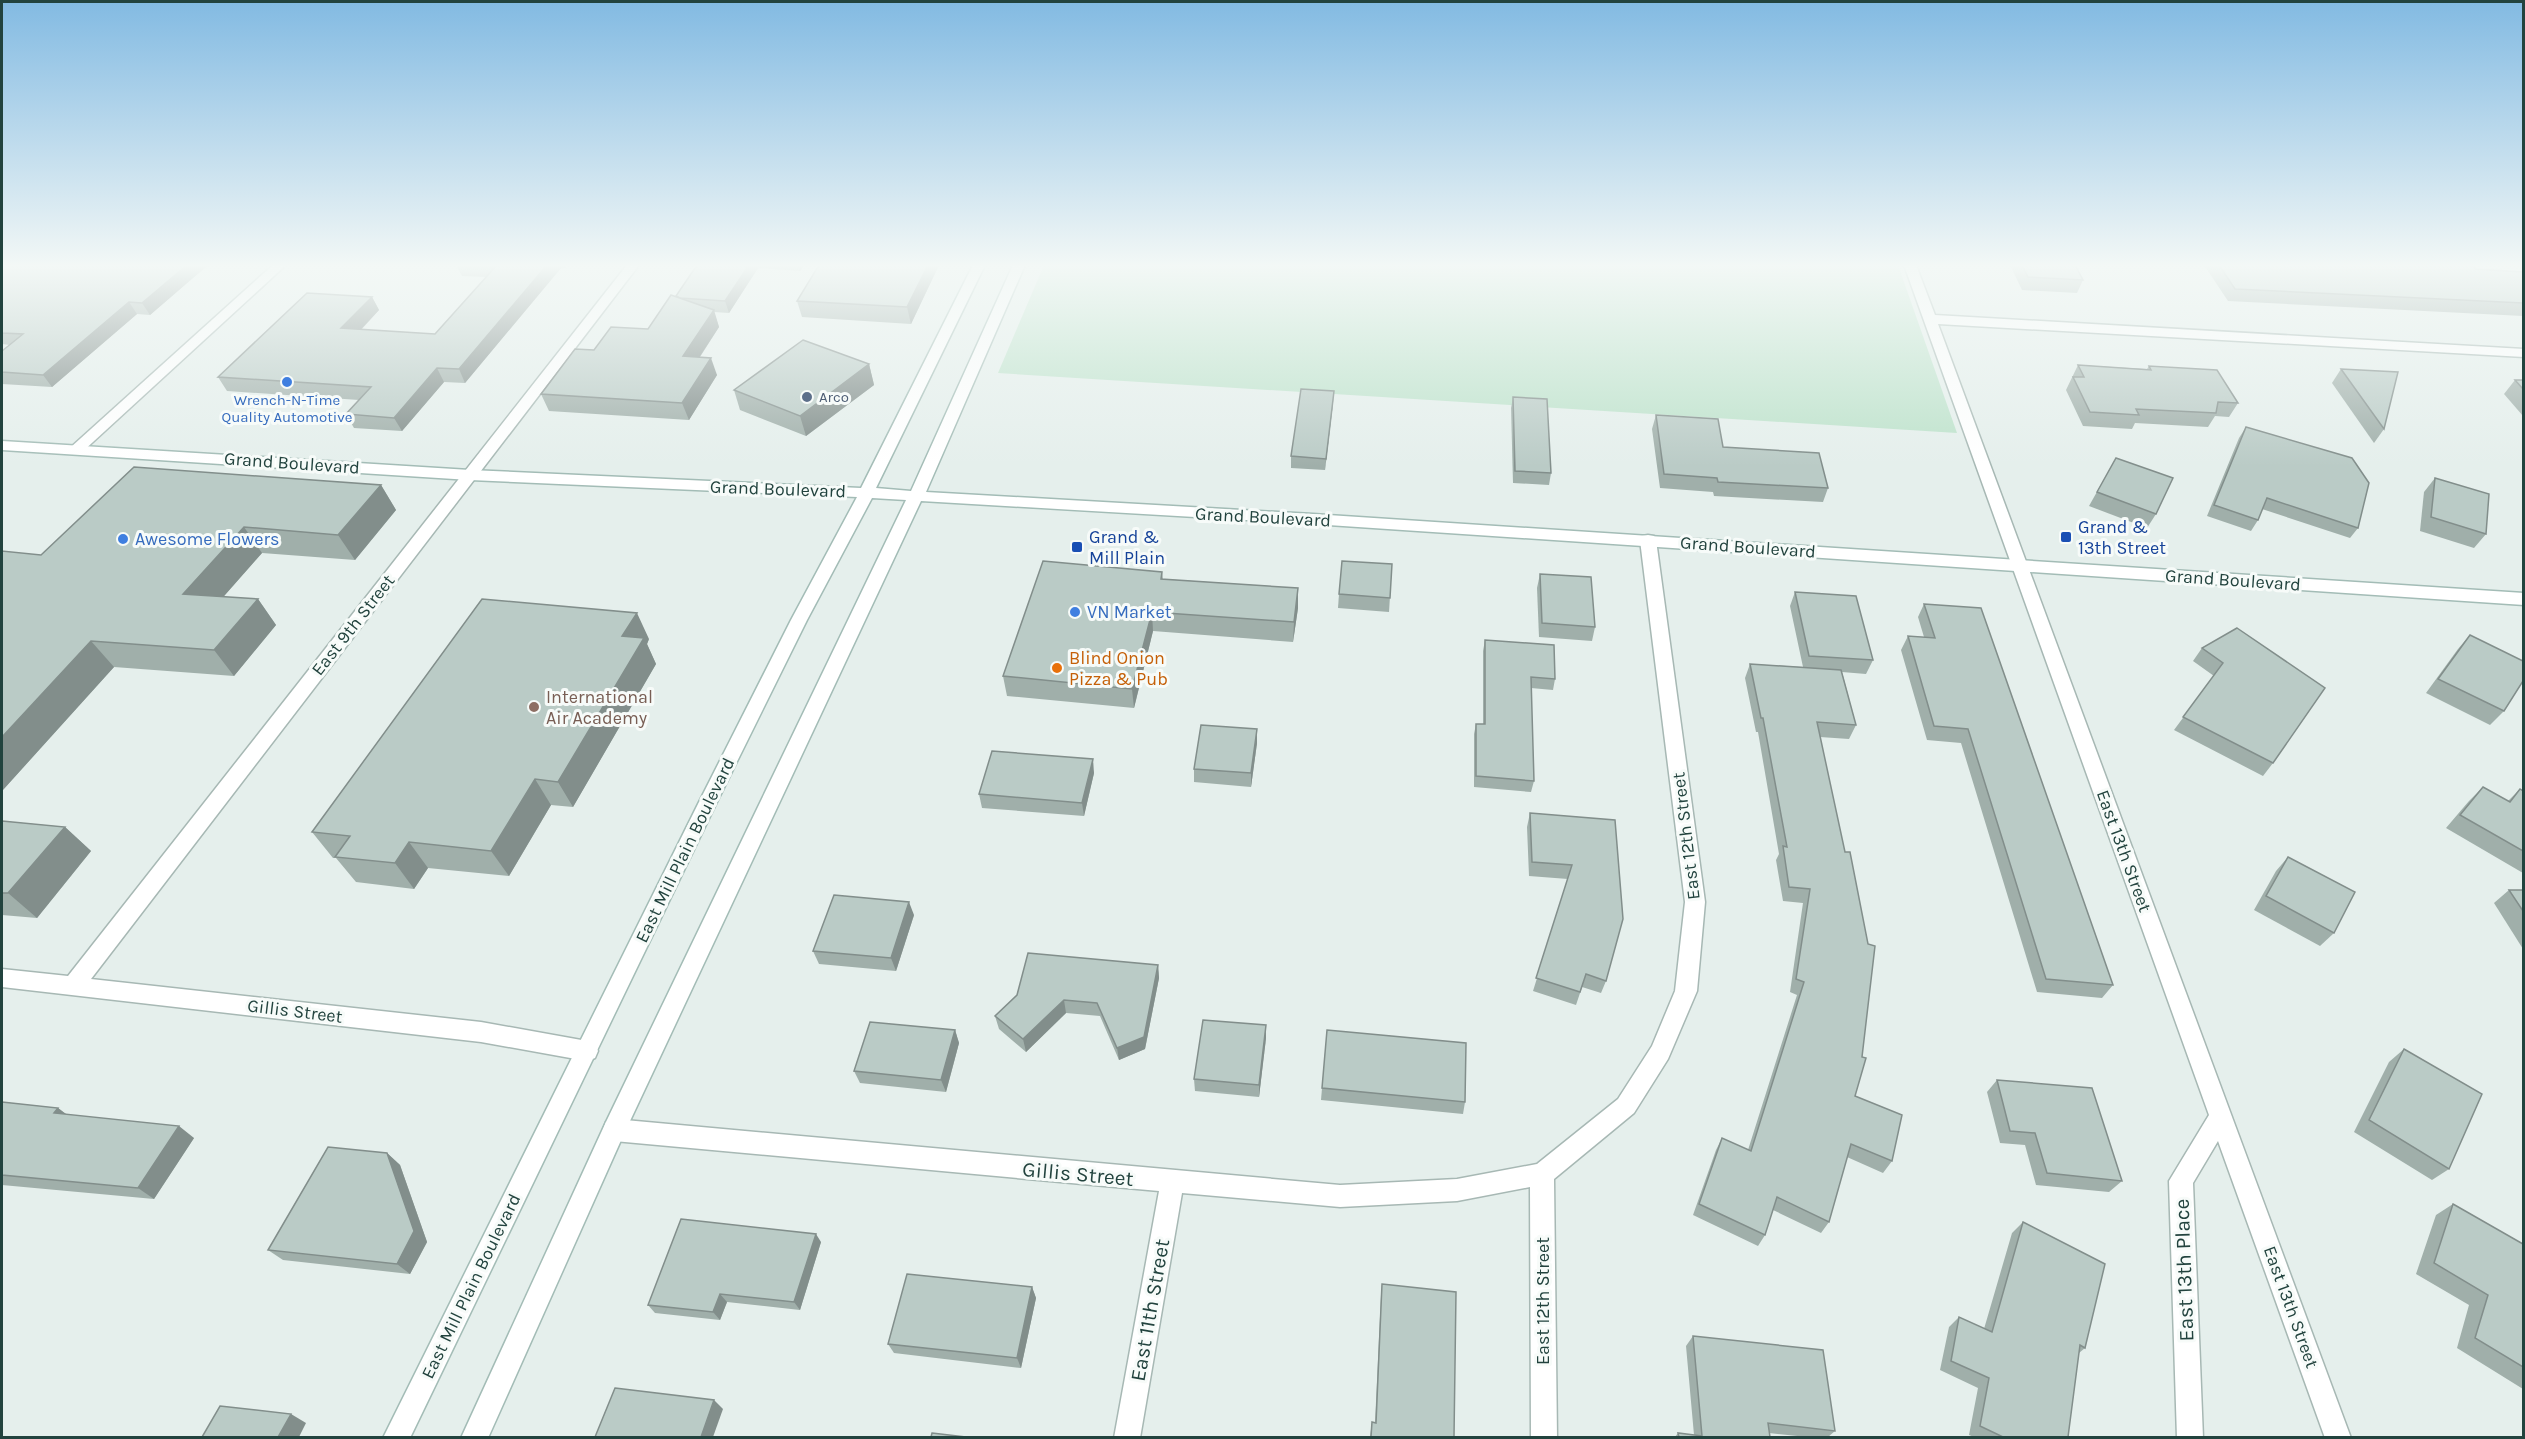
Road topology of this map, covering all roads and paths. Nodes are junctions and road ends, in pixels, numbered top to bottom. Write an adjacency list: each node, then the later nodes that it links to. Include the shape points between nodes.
1 (206, 332): 9 (street)
2 (581, 332): 10 (street, East 9th Street)
3 (946, 332): 11 (street, East Mill Plain Boulevard)
4 (989, 332): 12 (street)
5 (1934, 332): 14 (street, East 13th Street)
6 (2159, 332): 7 (street)
7 (2523, 353)
8 (2, 445): 9 (street, Grand Boulevard)
9 (76, 450): 10 (street, Grand Boulevard)
10 (470, 475): 11 (street, Grand Boulevard); 17 (street, East 9th Street)
11 (867, 493): 12 (street, Grand Boulevard); 18 (street, East Mill Plain Boulevard, via 799,620)
12 (916, 496): 13 (street, Grand Boulevard); 20 (street)
13 (1648, 540): 14 (street, Grand Boulevard); 21 (street, East 12th Street, via 1695,902 1686,991 1660,1052 1626,1106)
14 (2018, 566): 15 (street, Grand Boulevard); 19 (street, East 13th Street)
15 (2523, 599)
16 (2, 978): 17 (street, Gillis Street)
17 (74, 985): 18 (street, Gillis Street, via 481,1032)
18 (587, 1051): 23 (street, East Mill Plain Boulevard)
19 (2222, 1115): 27 (street, East 13th Place, via 2181,1181); 28 (street, East 13th Street)
20 (614, 1130): 22 (street, Gillis Street); 24 (street)
21 (1542, 1174): 22 (street, Gillis Street, via 1457,1190 1340,1196); 26 (street, East 12th Street)
22 (1172, 1182): 25 (street, East 11th Street)
23 (396, 1437)
24 (474, 1437)
25 (1127, 1437)
26 (1544, 1437)
27 (2190, 1437)
28 (2338, 1437)

